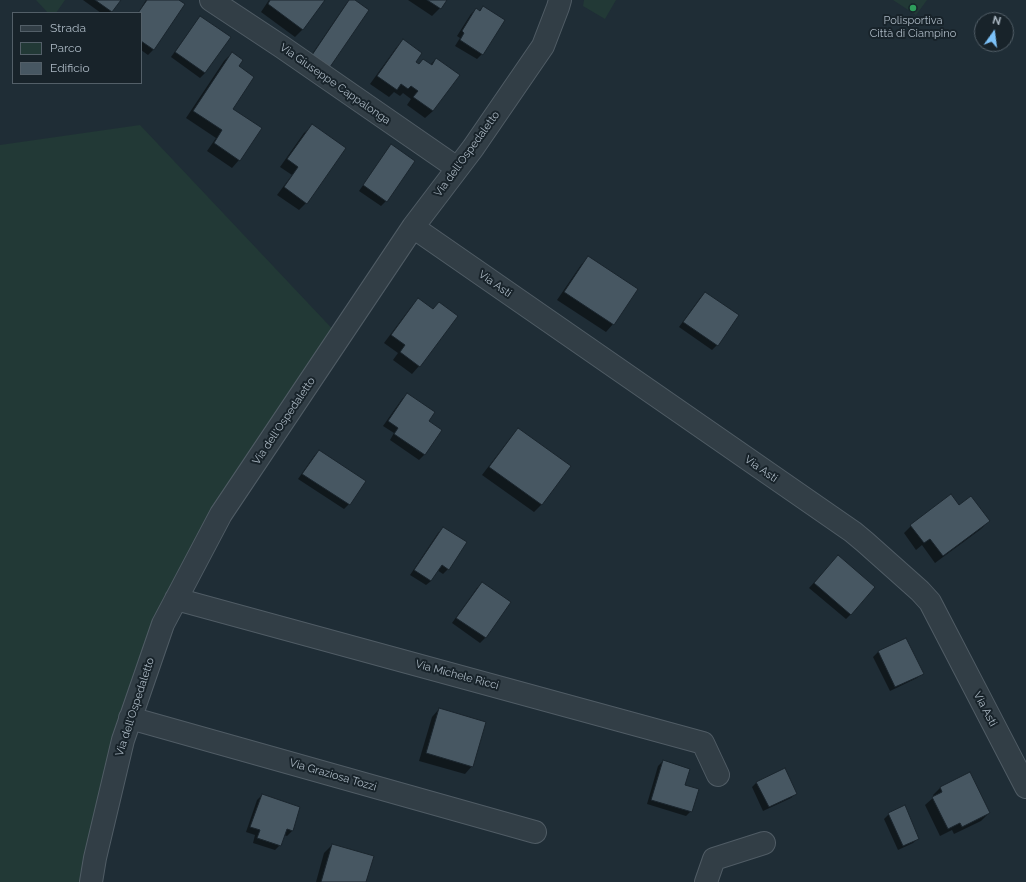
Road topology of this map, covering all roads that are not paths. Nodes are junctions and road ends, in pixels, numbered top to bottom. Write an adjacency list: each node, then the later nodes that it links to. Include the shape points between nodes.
1 (211, 0): 3 (street, Via Giuseppe Cappalonga)
2 (560, 0): 3 (street, Via dell'Ospedaletto, via 543,46)
3 (457, 168): 4 (street, Via dell'Ospedaletto)
4 (413, 227): 5 (street, Via dell'Ospedaletto, via 221,514); 8 (street, Via Asti, via 853,532 920,591 930,602)
5 (176, 599): 6 (street, Via dell'Ospedaletto, via 163,624); 7 (street, Via Michele Ricci, via 703,743)
6 (130, 718): 9 (street, Via Graziosa Tozzi); 11 (street, Via dell'Ospedaletto)
7 (718, 775)
8 (1026, 787)
9 (535, 832)
10 (764, 843): 12 (street, via 714,859)
11 (91, 882)
12 (706, 882)

